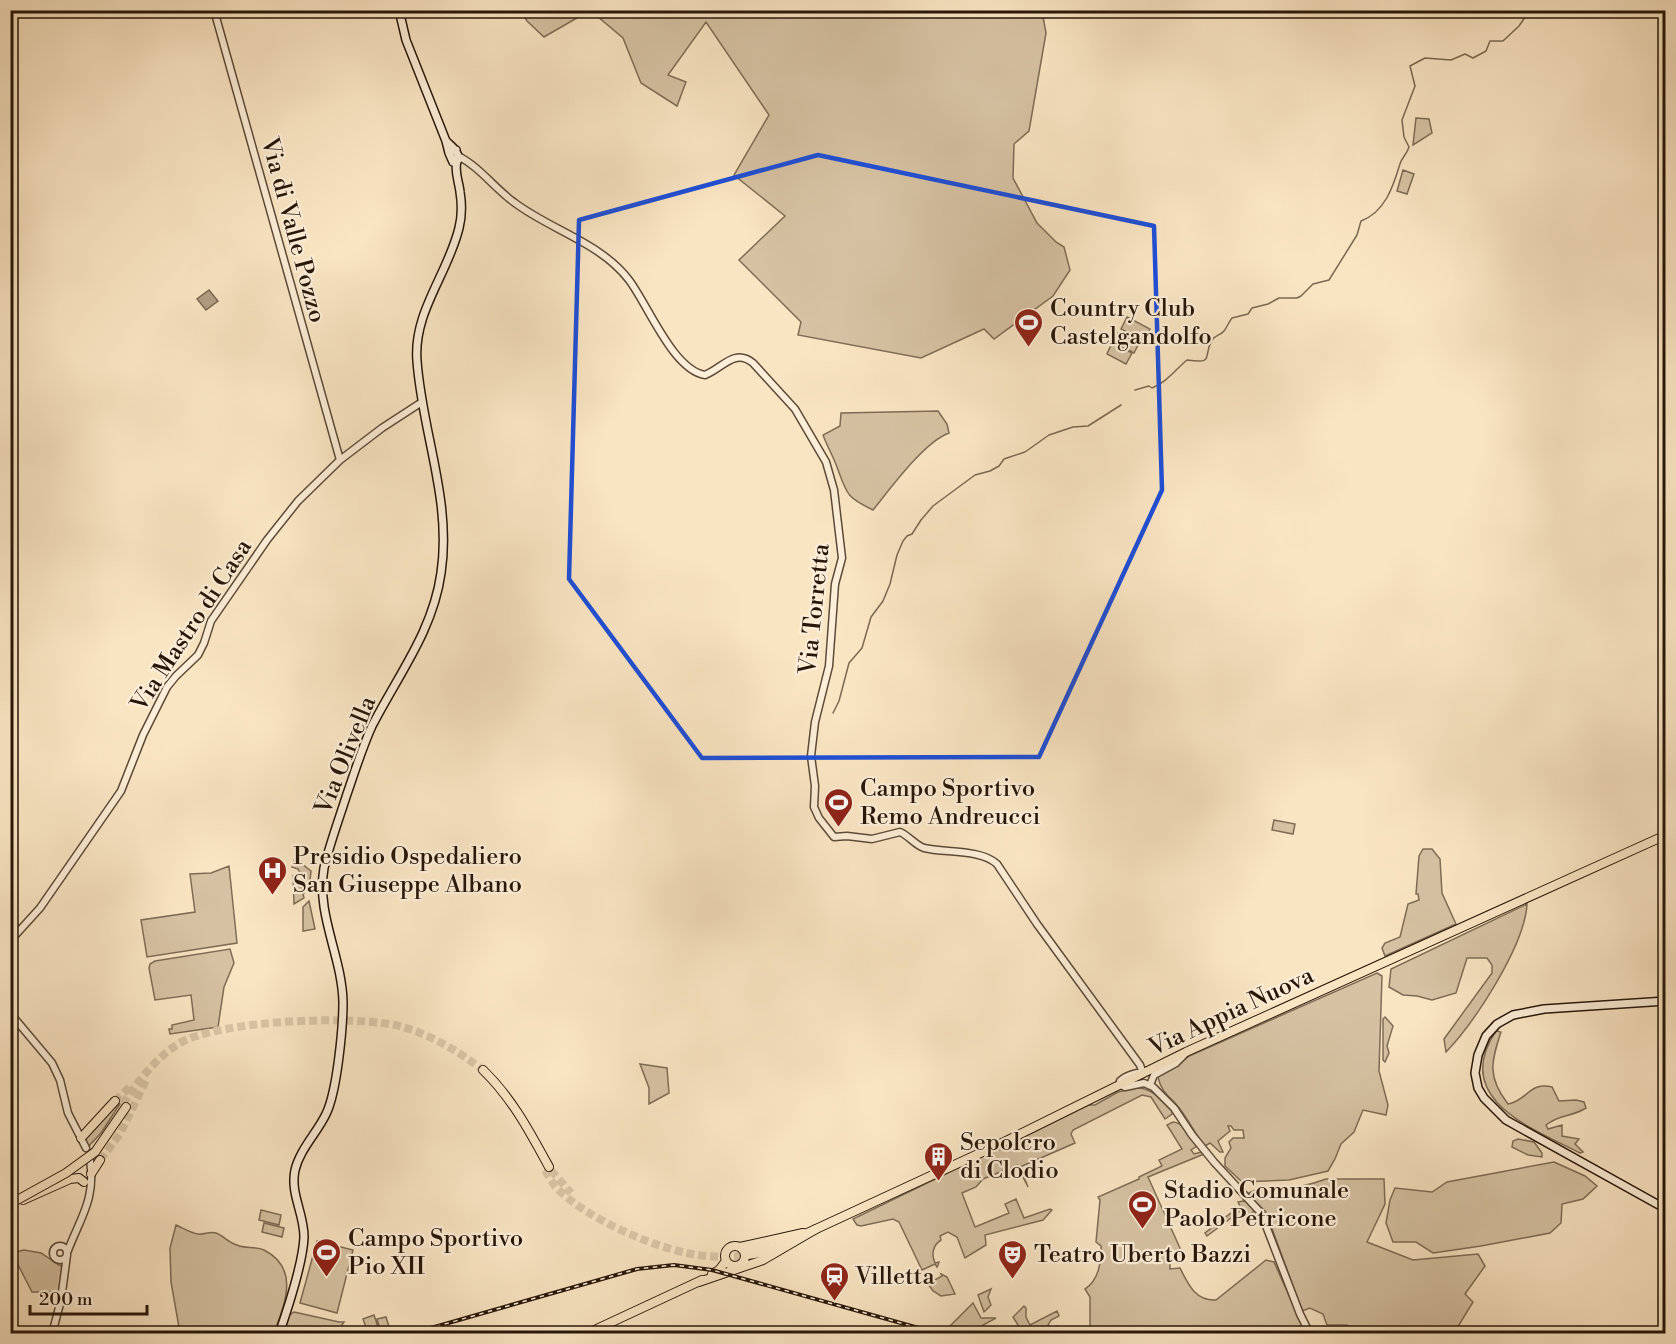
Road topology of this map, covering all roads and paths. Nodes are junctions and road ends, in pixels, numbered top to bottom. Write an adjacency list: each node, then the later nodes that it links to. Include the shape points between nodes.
1 (214, 10): 7 (street, Via di Valle Pozzo)
2 (399, 10): 5 (main road, Via Olivella, via 406,40)
3 (1660, 10): 4 (street)
4 (1665, 18)
5 (455, 158): 6 (main road, Via Olivella, via 461,203 459,228 424,312 417,340); 14 (street, Via Torretta, via 473,165 516,204 618,268 635,288 672,350 699,374 708,375 736,357 744,357 789,400 828,466 842,558 829,666 811,756 814,807 819,818 834,837 871,839 900,832 923,847 995,861)
6 (422, 402): 7 (street, Via Mastro di Casa); 39 (main road, Via Olivella, via 442,508 441,574 422,637 364,744 324,868 323,904 342,987 342,1017 330,1105 295,1169 295,1197 303,1242)
7 (340, 460): 9 (street, Via Mastro di Casa, via 298,501 251,562 211,621 198,655 167,687 121,791 40,908)
8 (1665, 835): 12 (main road, Via Appia Nuova)
9 (10, 940)
10 (1665, 1001): 26 (main road, via 1544,1009 1513,1015 1487,1033 1476,1071 1484,1098 1506,1120)
11 (10, 1013): 17 (street, via 52,1063 68,1113)
12 (1186, 1053): 14 (main road, Via Appia Nuova); 16 (street, via 1154,1075)
13 (481, 1072): 21 (main road, via 517,1110)
14 (1143, 1073): 15 (main road, Via Appia Nuova)
15 (1120, 1084): 16 (street); 27 (main road, Via Appia Nuova)
16 (1152, 1086): 41 (street, via 1263,1216)
17 (81, 1138): 18 (street); 18 (main road, via 121,1104)
18 (91, 1150): 24 (main road, bridge); 25 (main road, bridge, via 66,1173)
19 (90, 1160): 22 (street)
20 (100, 1160): 22 (main road)
21 (547, 1169)
22 (91, 1174): 28 (street, via 87,1208)
23 (84, 1182): 25 (main road, bridge, via 75,1178)
24 (10, 1199)
25 (10, 1204)
26 (1665, 1209)
27 (816, 1229): 31 (main road, Via Appia Nuova); 31 (main road, via 766,1252); 32 (main road, Via Appia Nuova)
28 (74, 1236): 29 (street); 30 (street)
29 (60, 1246): 30 (street); 33 (street, via 53,1254)
30 (67, 1254): 33 (street); 36 (street)
31 (743, 1256): 32 (main road); 34 (main road, via 733,1266); 34 (main road, Via Appia Nuova, via 734,1246 727,1250); 35 (main road)
32 (770, 1257): 35 (main road, Via Appia Nuova)
33 (59, 1260): 36 (street)
34 (726, 1261): 37 (main road, Via Appia Nuova)
35 (731, 1272): 37 (main road, Via Appia Nuova)
36 (64, 1276): 38 (street)
37 (699, 1282): 40 (main road, Via Appia Nuova)
38 (52, 1334)
39 (279, 1334)
40 (586, 1334)
41 (1310, 1334)

